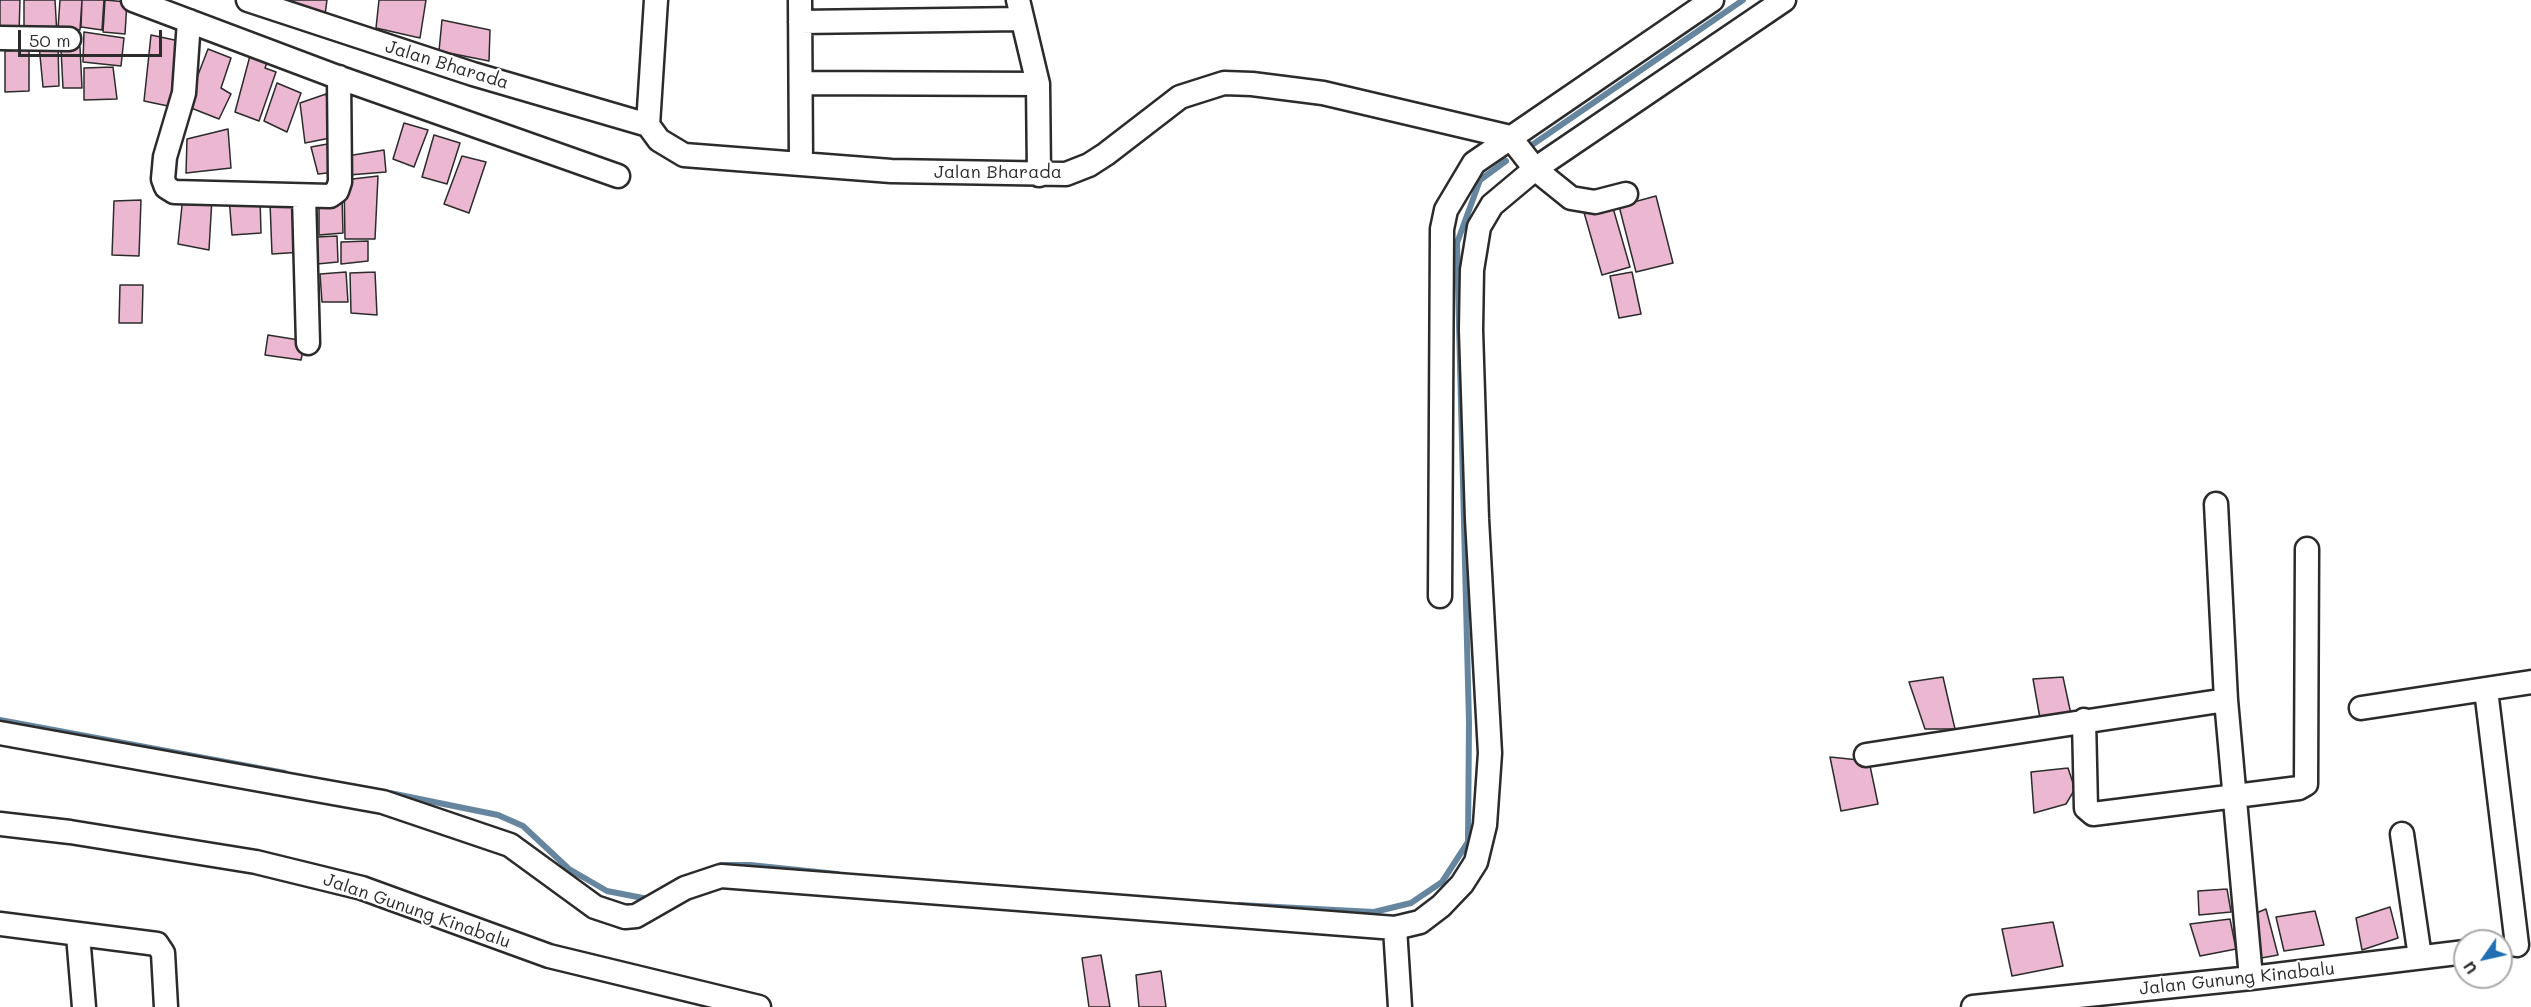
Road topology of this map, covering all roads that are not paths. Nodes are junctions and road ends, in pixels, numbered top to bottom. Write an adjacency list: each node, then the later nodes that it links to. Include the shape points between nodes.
1 (133, 0): 8 (street)
2 (248, 0): 15 (street, Jalan Bharada, via 473,75)
3 (656, 0): 15 (street)
4 (800, 0): 9 (street)
5 (1712, 0): 16 (street)
6 (1784, 0): 16 (street)
7 (1019, 9): 9 (street); 14 (street)
8 (189, 21): 12 (street); 21 (street, via 184,93 165,157 166,187 174,192)
9 (800, 22): 13 (street)
10 (0, 38): 11 (street)
11 (69, 39)
12 (339, 77): 19 (street); 21 (street, via 340,182 330,196)
13 (802, 83): 14 (street); 17 (street)
14 (1038, 84): 18 (street)
15 (648, 125): 17 (street, Jalan Bharada, via 658,140 684,155)
16 (1522, 153): 18 (street, Jalan Bharada, via 1323,93 1224,84 1180,97 1089,165 1066,174); 20 (street, via 1571,198 1595,202); 25 (street, via 1474,164 1446,210 1442,229); 37 (street, via 1510,187 1479,226 1472,270 1477,519 1490,753 1485,825 1476,862 1454,895 1425,919)
17 (801, 162): 18 (street, Jalan Bharada, via 891,171)
18 (1039, 175)
19 (618, 176)
20 (1626, 194)
21 (304, 196): 22 (street)
22 (308, 343)
23 (2216, 504): 28 (street)
24 (2307, 549): 33 (street, via 2307,782 2299,788)
25 (1440, 596)
26 (2531, 682): 27 (street)
27 (2486, 690): 29 (street); 39 (street)
28 (2226, 700): 30 (street); 33 (street)
29 (2361, 708)
30 (2084, 720): 32 (street); 33 (street, via 2089,813)
31 (0, 733): 37 (street, via 382,802 510,844 594,907 625,917 636,916 685,888 721,876)
32 (1866, 755)
33 (2236, 794): 42 (street)
34 (0, 824): 45 (street, Jalan Gunung Kinabalu, via 256,862 362,888 549,956)
35 (2402, 834): 41 (street)
36 (0, 924): 38 (street)
37 (1395, 928): 46 (street)
38 (78, 935): 43 (street); 44 (street, via 157,944 163,953)
39 (2516, 945)
40 (2453, 953): 41 (street, Jalan Gunung Kinabalu)
41 (2420, 957): 42 (street, Jalan Gunung Kinabalu)
42 (2251, 978): 47 (street, Jalan Gunung Kinabalu)
43 (84, 1007)
44 (166, 1007)
45 (759, 1007)
46 (1400, 1007)
47 (1973, 1007)

